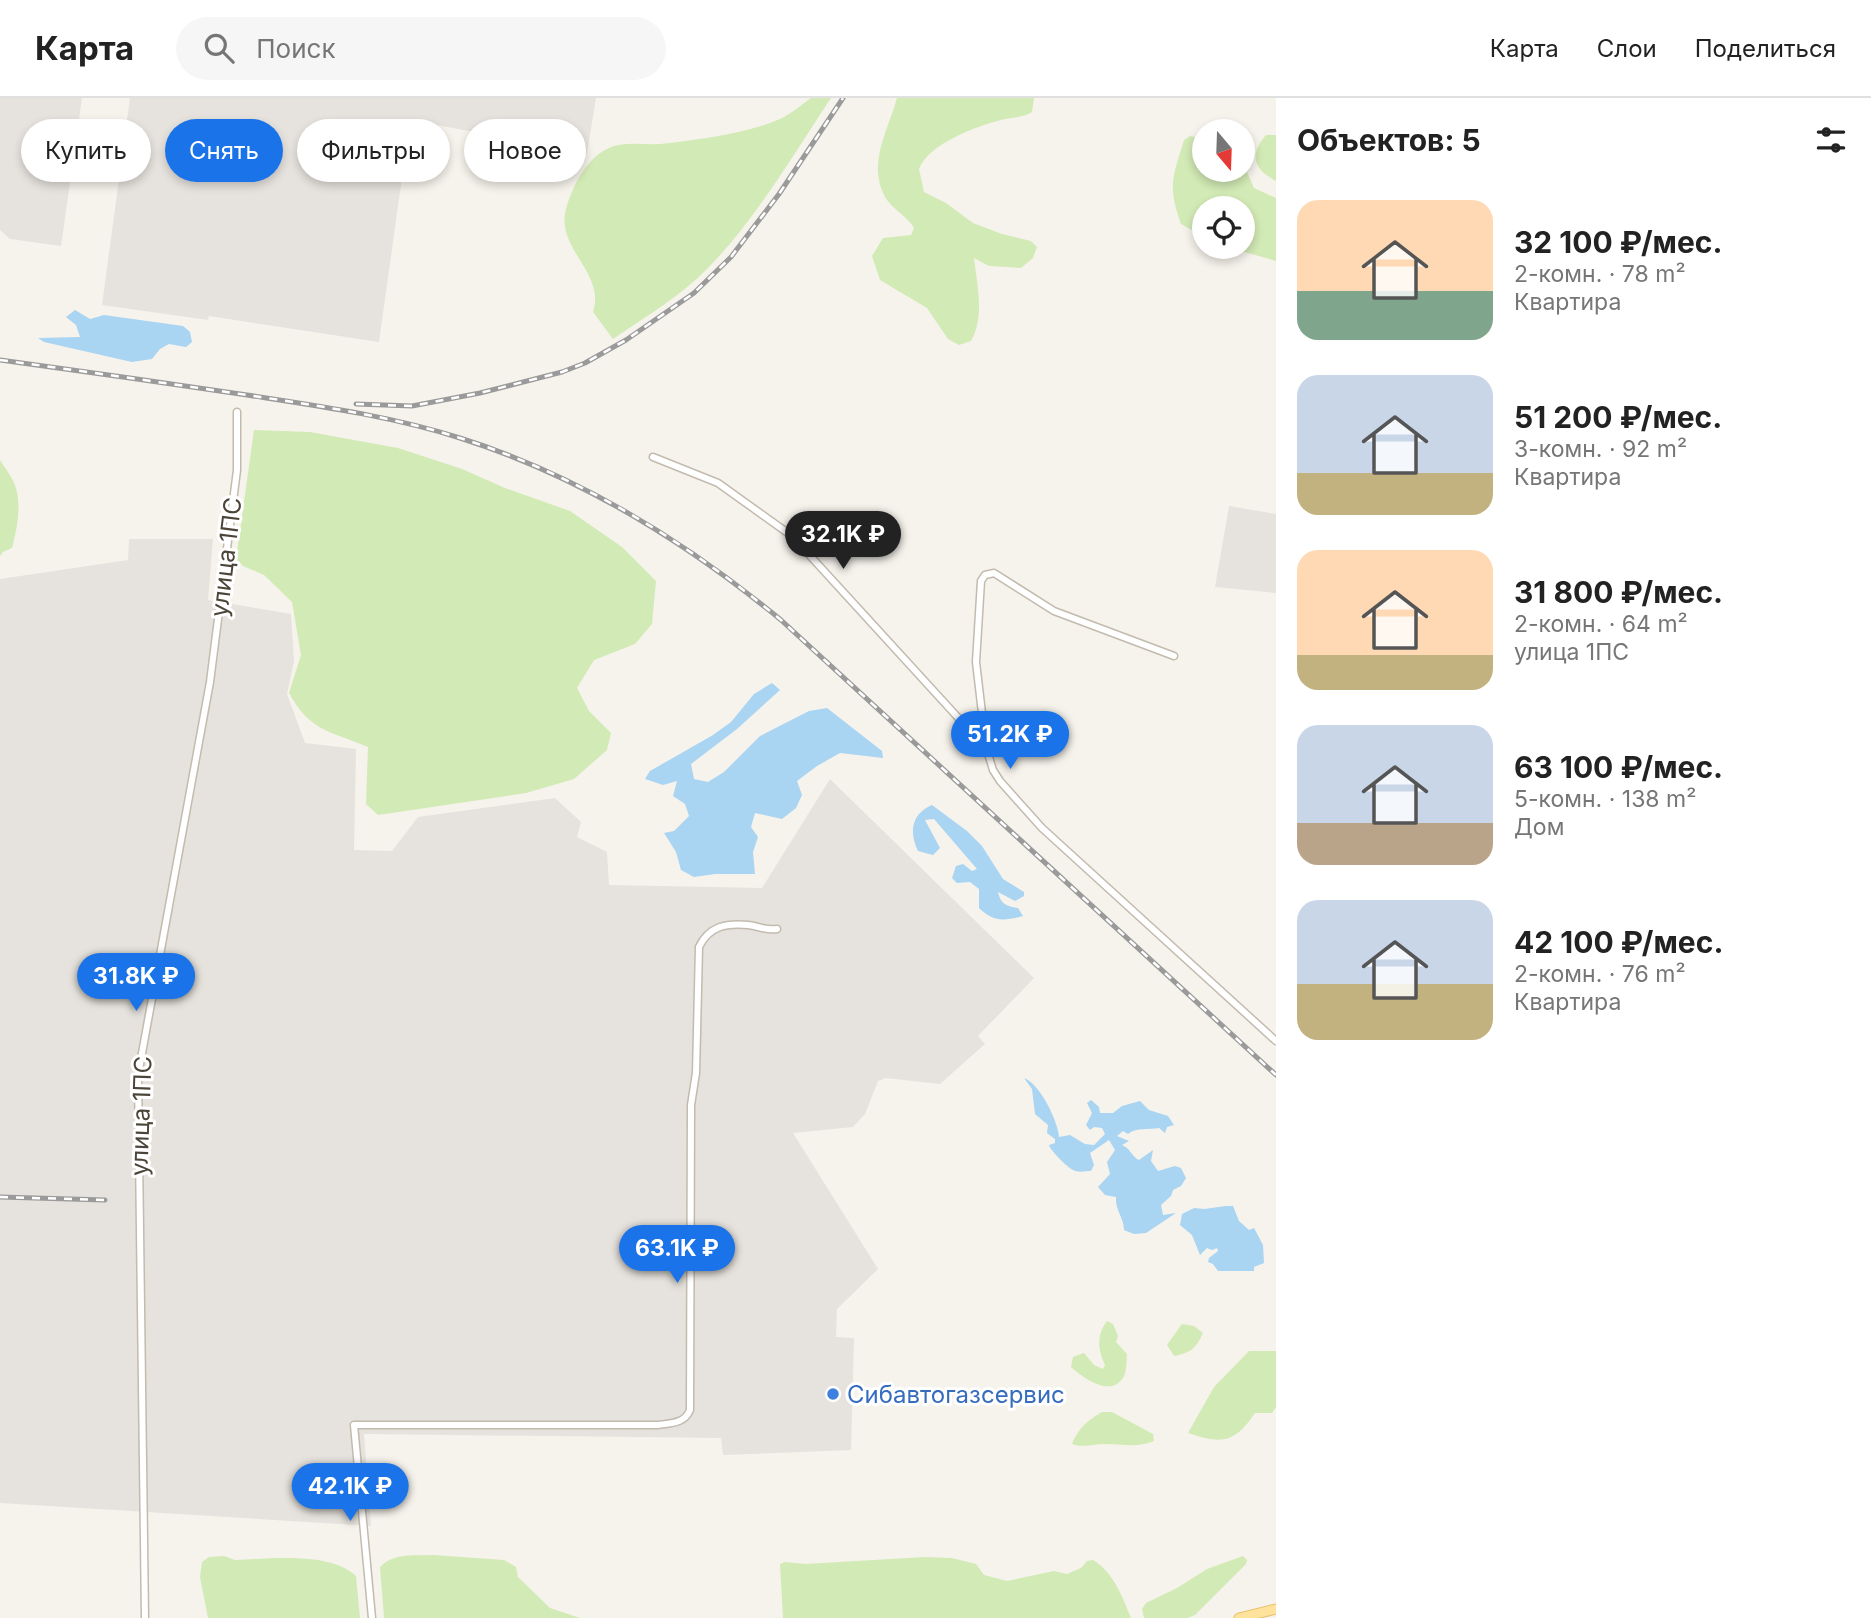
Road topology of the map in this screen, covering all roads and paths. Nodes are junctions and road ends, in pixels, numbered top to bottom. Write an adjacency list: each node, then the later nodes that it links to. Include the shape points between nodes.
1 (237, 412): 8 (street, улица 1ПС, via 237,470 209,682 138,1075)
2 (653, 457): 4 (street, via 718,483 792,536)
3 (1174, 656): 4 (street, via 1054,611 988,573 981,581 976,662)
4 (986, 747): 6 (street, via 993,770 1025,811)
5 (776, 929): 9 (street, via 748,925 718,928 709,931 699,947 691,1105 687,1417 659,1424 354,1425)
6 (1276, 1041)
7 (1276, 1609): 10 (main road)
8 (145, 1618)
9 (372, 1618)
10 (1240, 1618)

